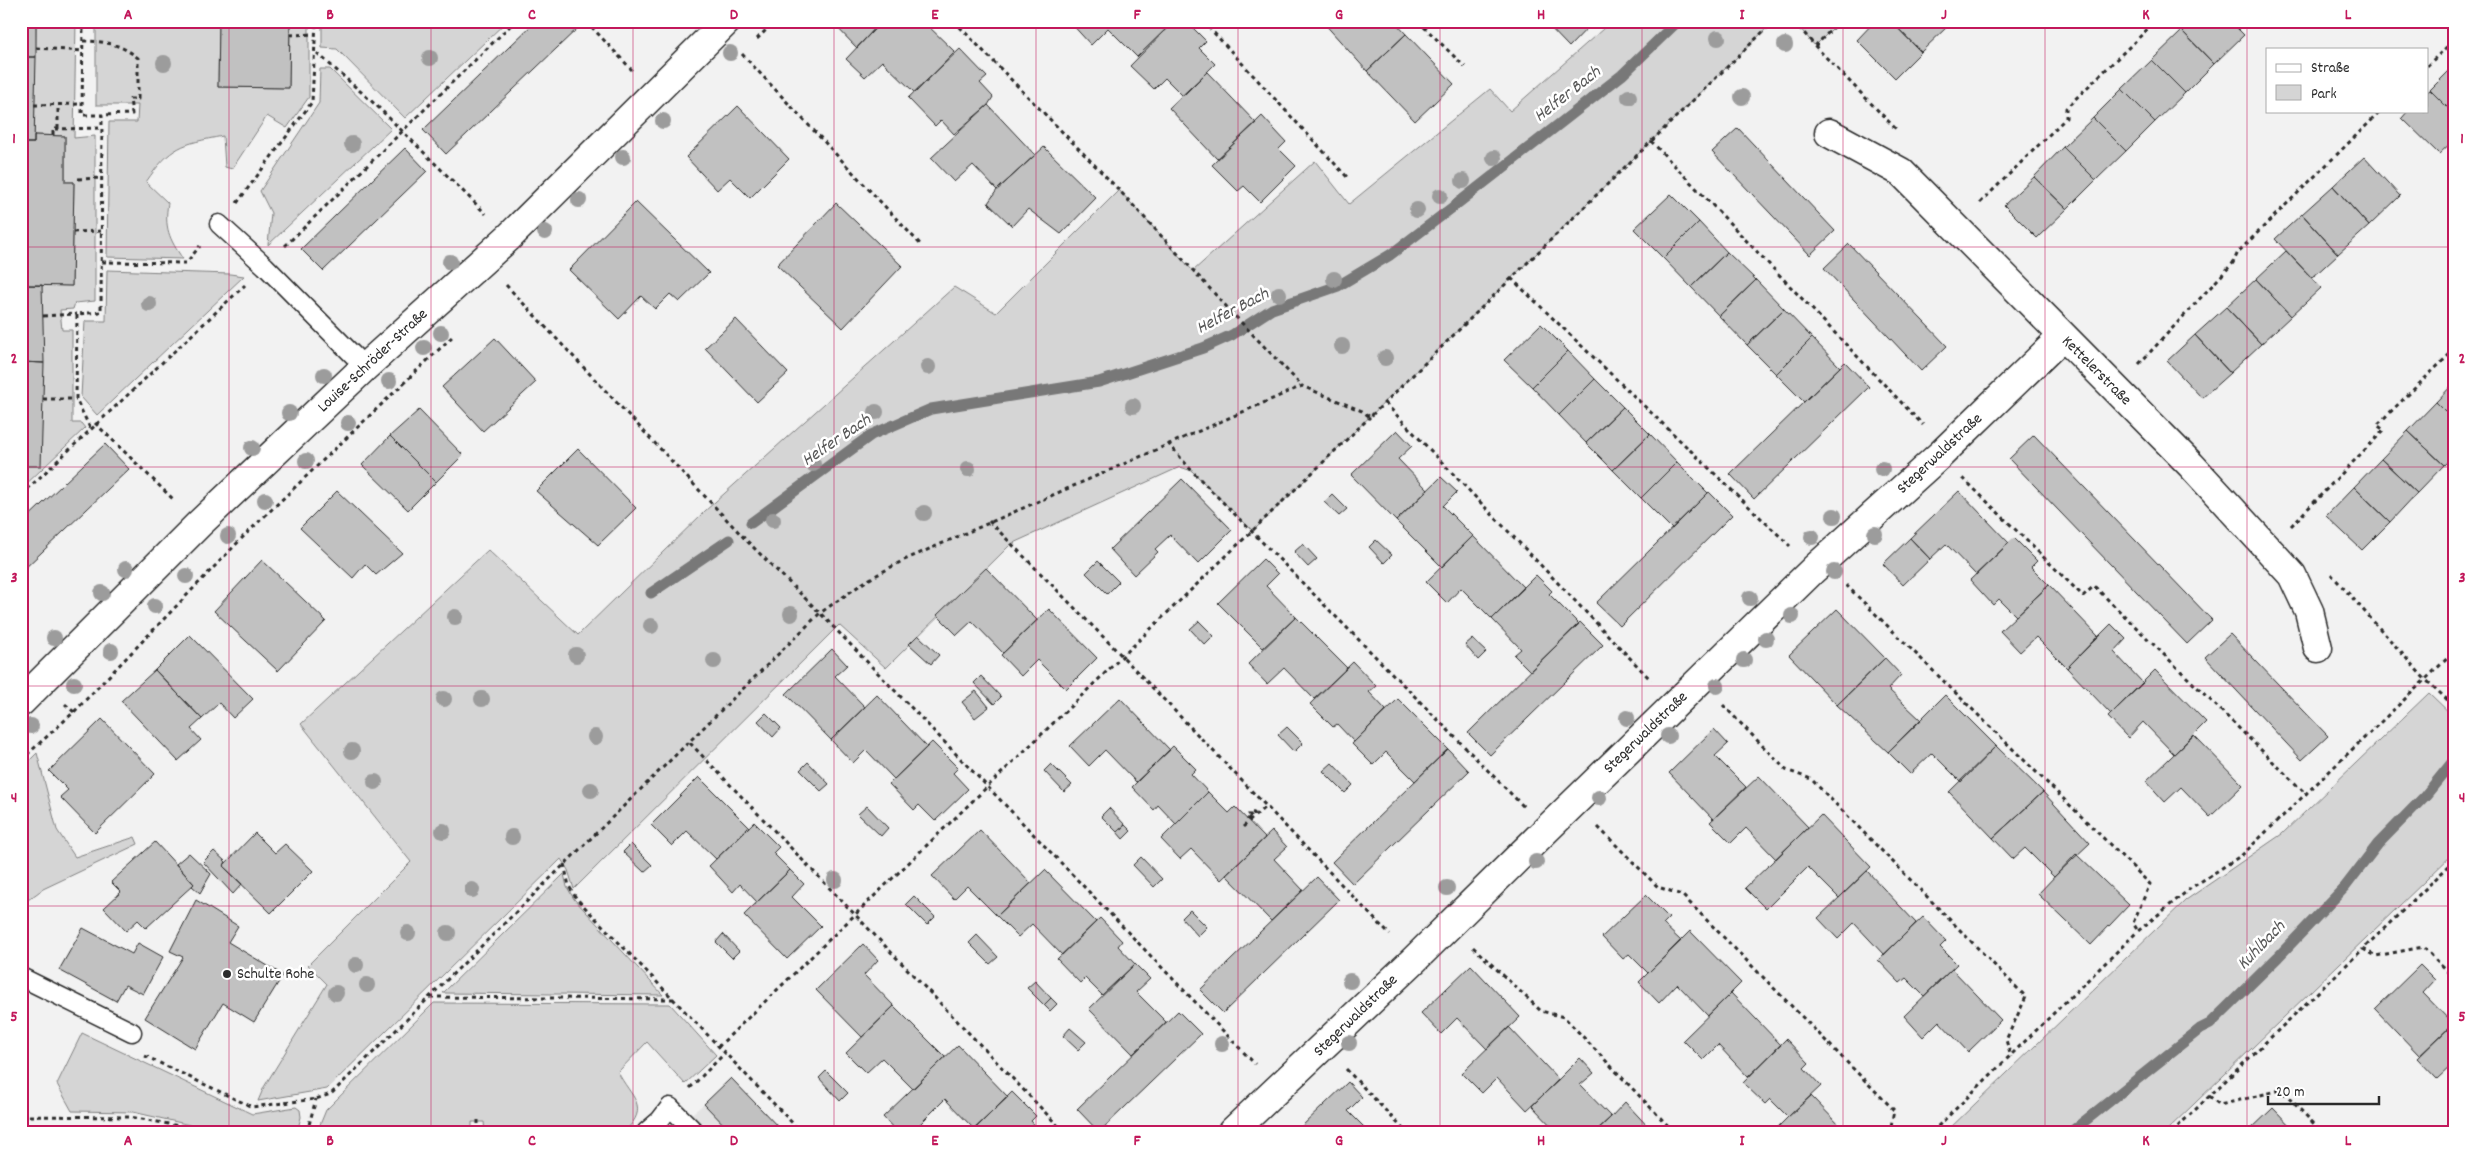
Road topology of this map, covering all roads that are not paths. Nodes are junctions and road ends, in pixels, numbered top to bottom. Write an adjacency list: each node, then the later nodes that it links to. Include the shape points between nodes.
1 (727, 21): 5 (street, Louise-Schröder-Straße, via 509,237)
2 (1829, 133): 4 (street, Kettelerstraße, via 1900,172)
3 (219, 224): 5 (lane)
4 (2062, 337): 6 (street, Kettelerstraße, via 2191,465 2292,575 2309,611); 12 (street, Stegerwaldstraße, via 1940,455 1814,569 1414,960)
5 (365, 367): 7 (street, Louise-Schröder-Straße, via 199,524)
6 (2318, 648)
7 (21, 702)
8 (21, 977): 9 (lane)
9 (132, 1032)
10 (646, 1132): 11 (lane, via 670,1107)
11 (695, 1132)
12 (1232, 1132)

